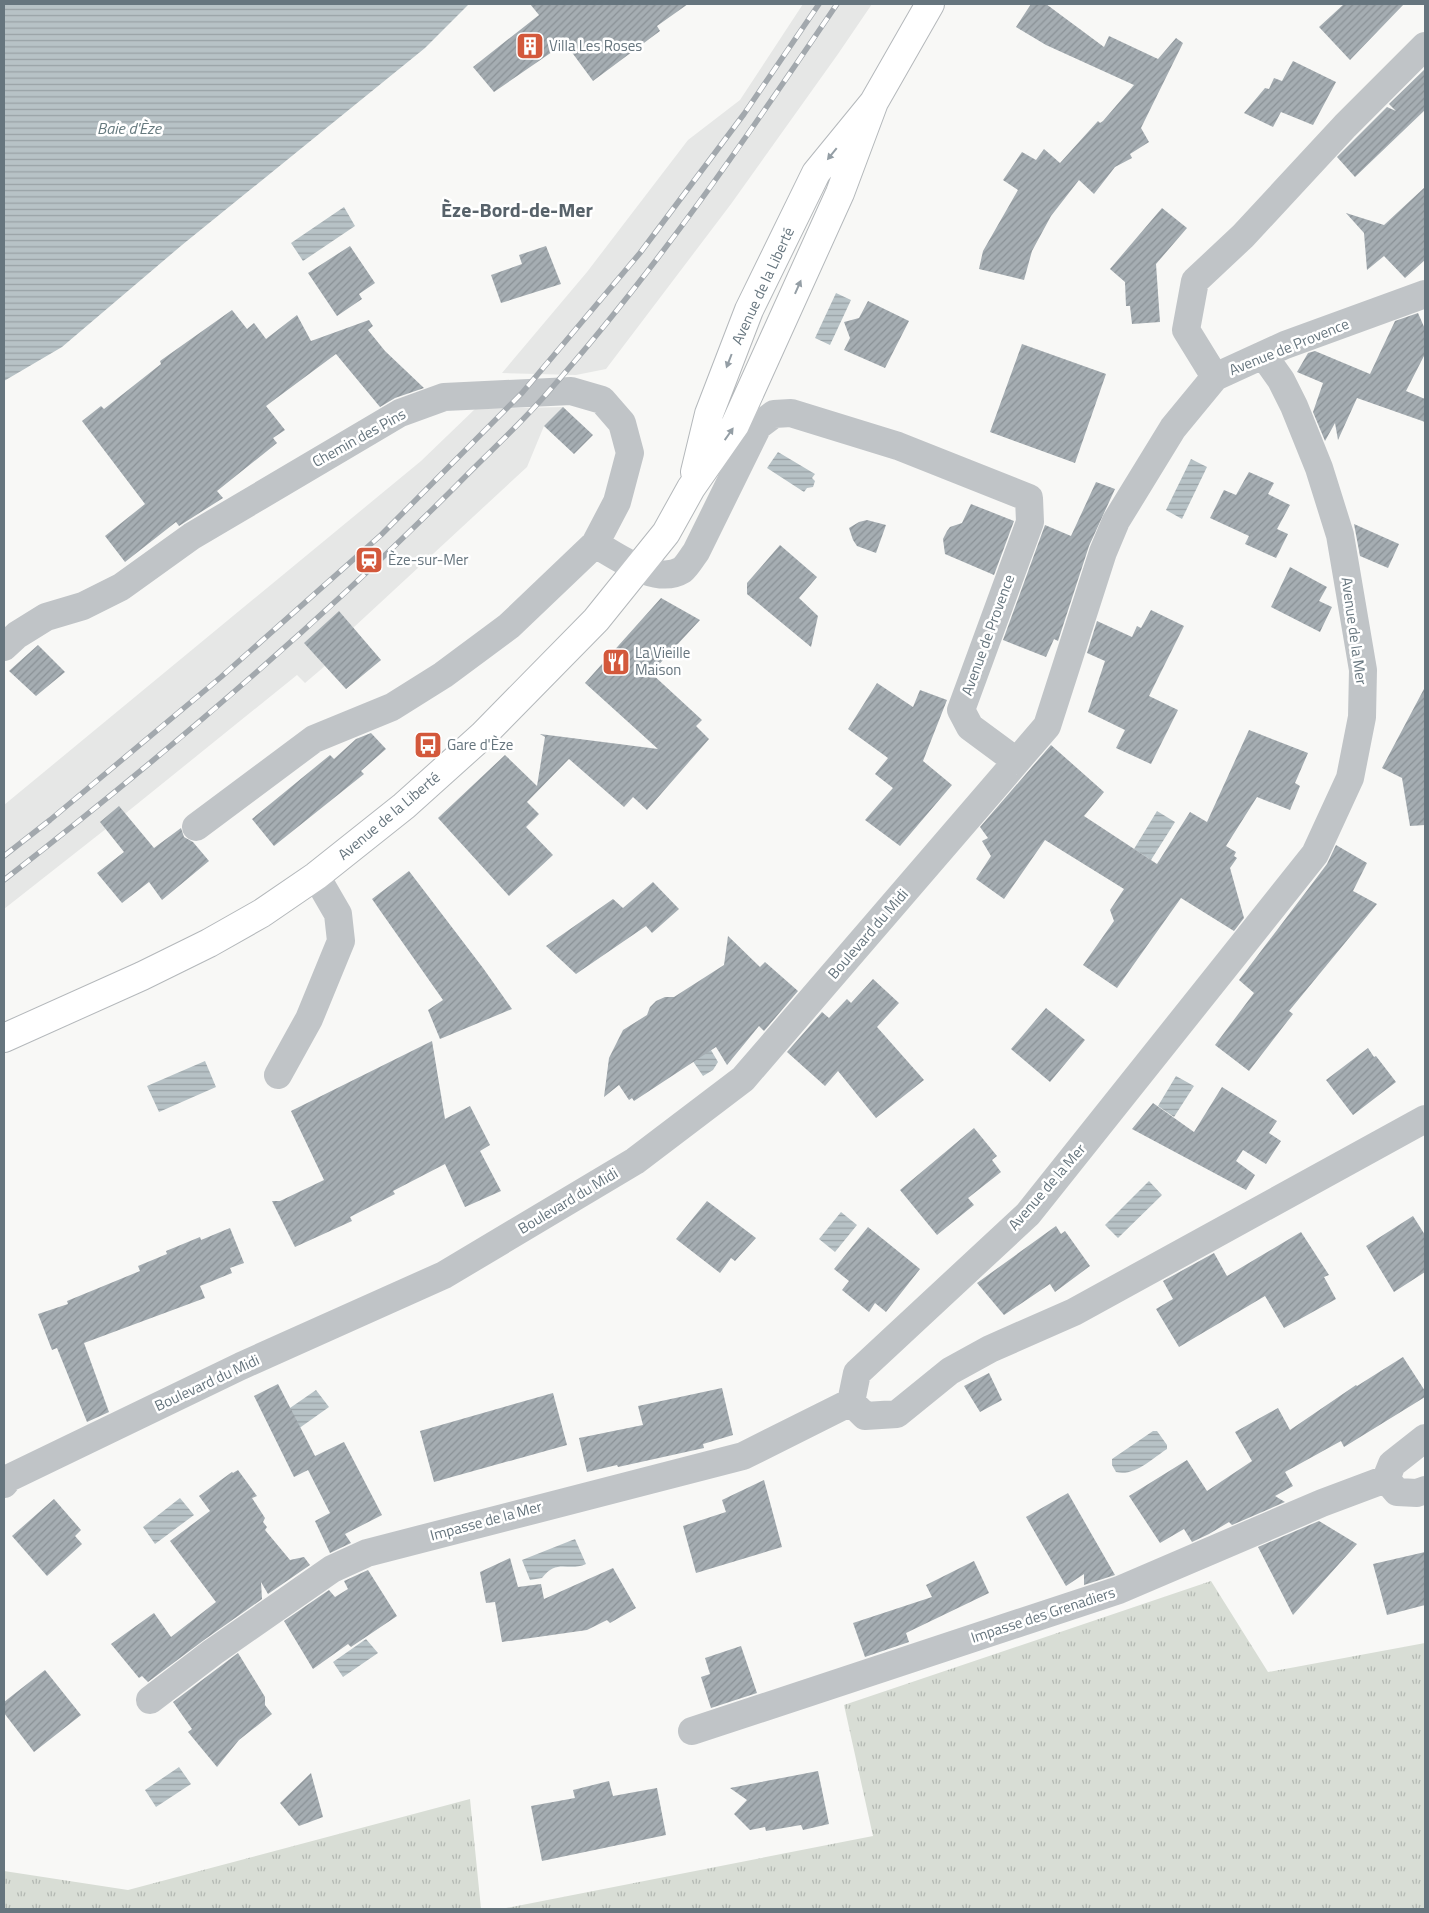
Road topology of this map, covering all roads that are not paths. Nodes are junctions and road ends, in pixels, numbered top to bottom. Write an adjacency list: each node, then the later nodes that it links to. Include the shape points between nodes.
1 (930, 4): 7 (main road, Avenue de la Liberté, via 874,102 816,173 749,310 709,414 691,488 666,533)
2 (1425, 46): 5 (street, via 1196,281 1186,330)
3 (1425, 294): 4 (street, Avenue de Provence, via 1285,345)
4 (1264, 356): 5 (street, Avenue de Provence); 15 (street, Avenue de la Mer, via 1294,406 1319,468 1340,535 1363,670 1362,717 1350,778 1315,854 1028,1214 857,1373)
5 (1215, 377): 9 (street, Avenue de Provence, via 1173,428 1116,521 1103,552 1048,726)
6 (596, 544): 7 (street); 8 (street, Chemin des Pins, via 617,502 630,453 622,423 602,400 571,391 444,397 400,413 192,536 121,588 83,606 46,616 17,634); 10 (street, via 509,626 443,675 392,707 314,739)
7 (638, 569): 9 (street, Avenue de Provence, via 665,575 682,570 696,552 758,426 774,414 790,413 898,446 1029,498 1030,522 961,710 970,727); 11 (main road, Avenue de la Liberté, via 596,620 482,736 404,806)
8 (4, 647)
9 (1016, 761): 18 (street, Boulevard du Midi, via 743,1079 635,1161 444,1275 241,1366 9,1478)
10 (196, 827)
11 (316, 876): 12 (main road, Avenue de la Liberté, via 262,913 209,943); 13 (street, via 338,914 340,941 309,1019)
12 (4, 1038)
13 (278, 1075)
14 (1425, 1119): 15 (street, via 1074,1312 990,1349 950,1371 897,1414 865,1416)
15 (851, 1402): 20 (street, Impasse de la Mer, via 743,1456 367,1553 332,1569)
16 (1425, 1438): 17 (street, via 1392,1464)
17 (1386, 1479): 19 (street, via 1397,1492); 21 (street, Impasse des Grenadiers, via 1119,1590)
18 (4, 1484)
19 (1425, 1490)
20 (150, 1700)
21 (692, 1731)

